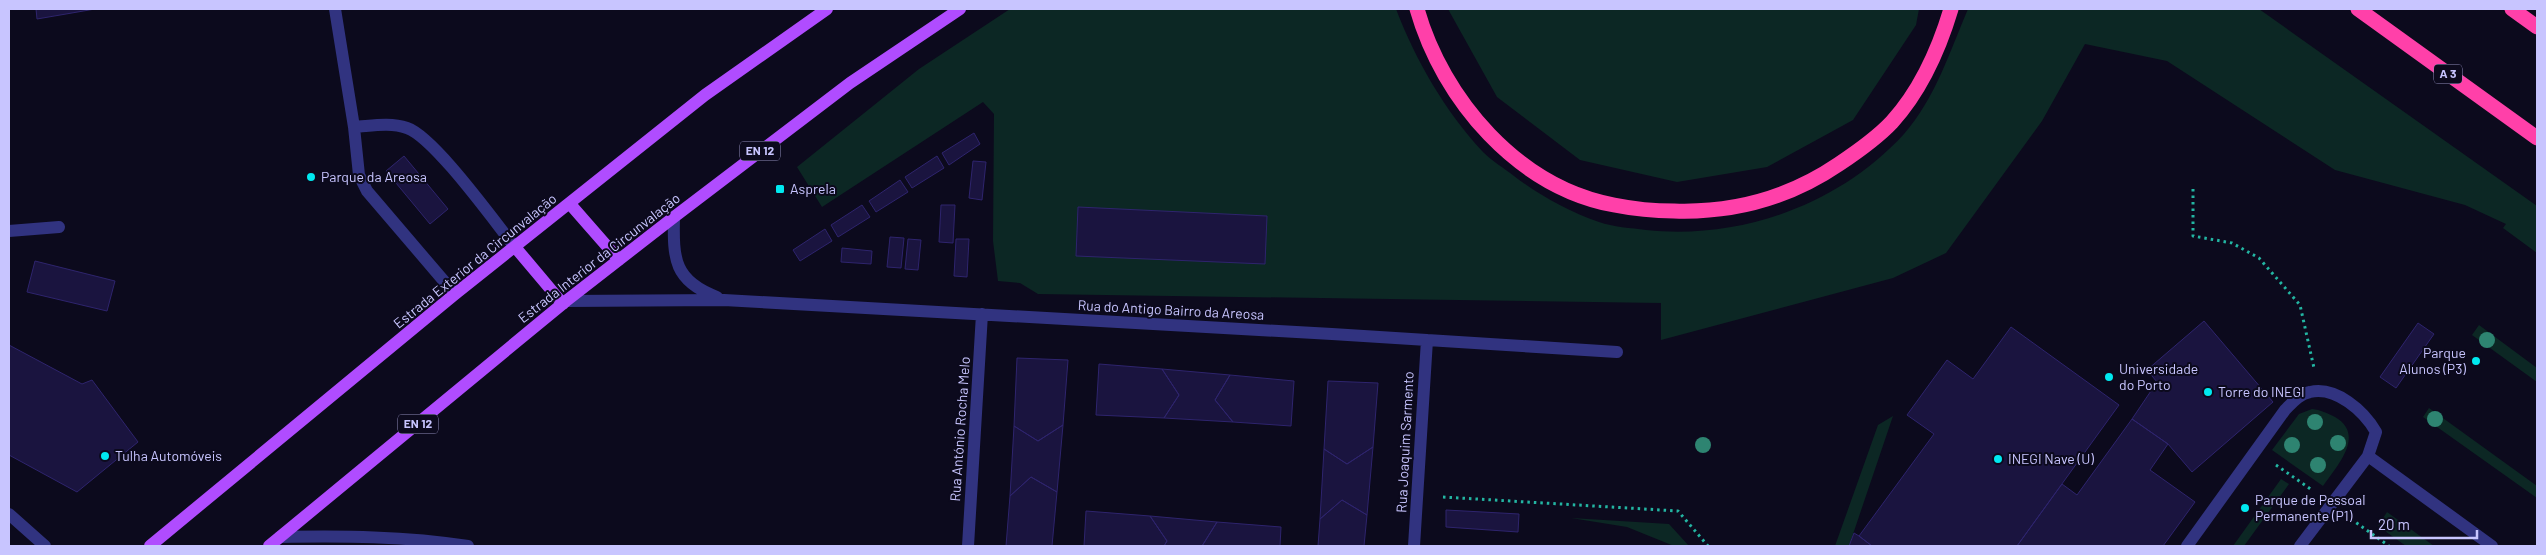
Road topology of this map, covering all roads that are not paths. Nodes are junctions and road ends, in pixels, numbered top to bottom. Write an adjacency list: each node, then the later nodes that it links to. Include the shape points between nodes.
1 (335, 9): 9 (street)
2 (827, 9): 11 (main road, Estrada Exterior da Circunvalação, via 705,95)
3 (960, 9): 12 (main road, Estrada Interior da Circunvalação / EN 12, via 850,83)
4 (1417, 9): 5 (highway, via 1429,43 1465,107 1490,136 1521,162 1550,181 1613,205 1687,212 1739,206 1788,193 1857,152 1892,122 1918,86 1941,42)
5 (1952, 9)
6 (2358, 9): 10 (highway, A 3)
7 (2512, 9): 8 (highway)
8 (2537, 27)
9 (354, 126): 15 (street, via 395,124 420,134 438,151); 17 (street, via 359,175 367,191)
10 (2537, 138)
11 (570, 204): 15 (main road, Estrada Exterior da Circunvalação); 16 (main road)
12 (674, 217): 16 (main road, Estrada Interior da Circunvalação / EN 12); 18 (street, Rua do Antigo Bairro da Areosa, via 675,258 680,273 699,290)
13 (59, 227): 14 (street)
14 (9, 231)
15 (515, 247): 17 (main road, Estrada Exterior da Circunvalação); 19 (main road)
16 (618, 260): 19 (main road, Estrada Interior da Circunvalação / EN 12)
17 (455, 294): 27 (main road, Estrada Exterior da Circunvalação)
18 (724, 300): 19 (street, Rua do Antigo Bairro da Areosa); 20 (street, Rua do Antigo Bairro da Areosa)
19 (565, 303): 25 (main road, Estrada Interior da Circunvalação / EN 12)
20 (982, 314): 21 (street, Rua do Antigo Bairro da Areosa); 30 (street, Rua António Rocha Melo)
21 (1427, 340): 22 (street, Rua do Antigo Bairro da Areosa); 31 (street, Rua Joaquim Sarmento)
22 (1617, 352)
23 (2368, 456): 32 (street, via 2376,432 2368,419 2337,396 2308,392 2285,410); 33 (street); 34 (street)
24 (9, 514): 26 (street)
25 (280, 537): 28 (main road, Estrada Interior da Circunvalação / EN 12); 29 (street, via 367,536)
26 (44, 546)
27 (150, 546)
28 (269, 546)
29 (468, 546)
30 (968, 546)
31 (1414, 546)
32 (2187, 546)
33 (2300, 546)
34 (2492, 546)

